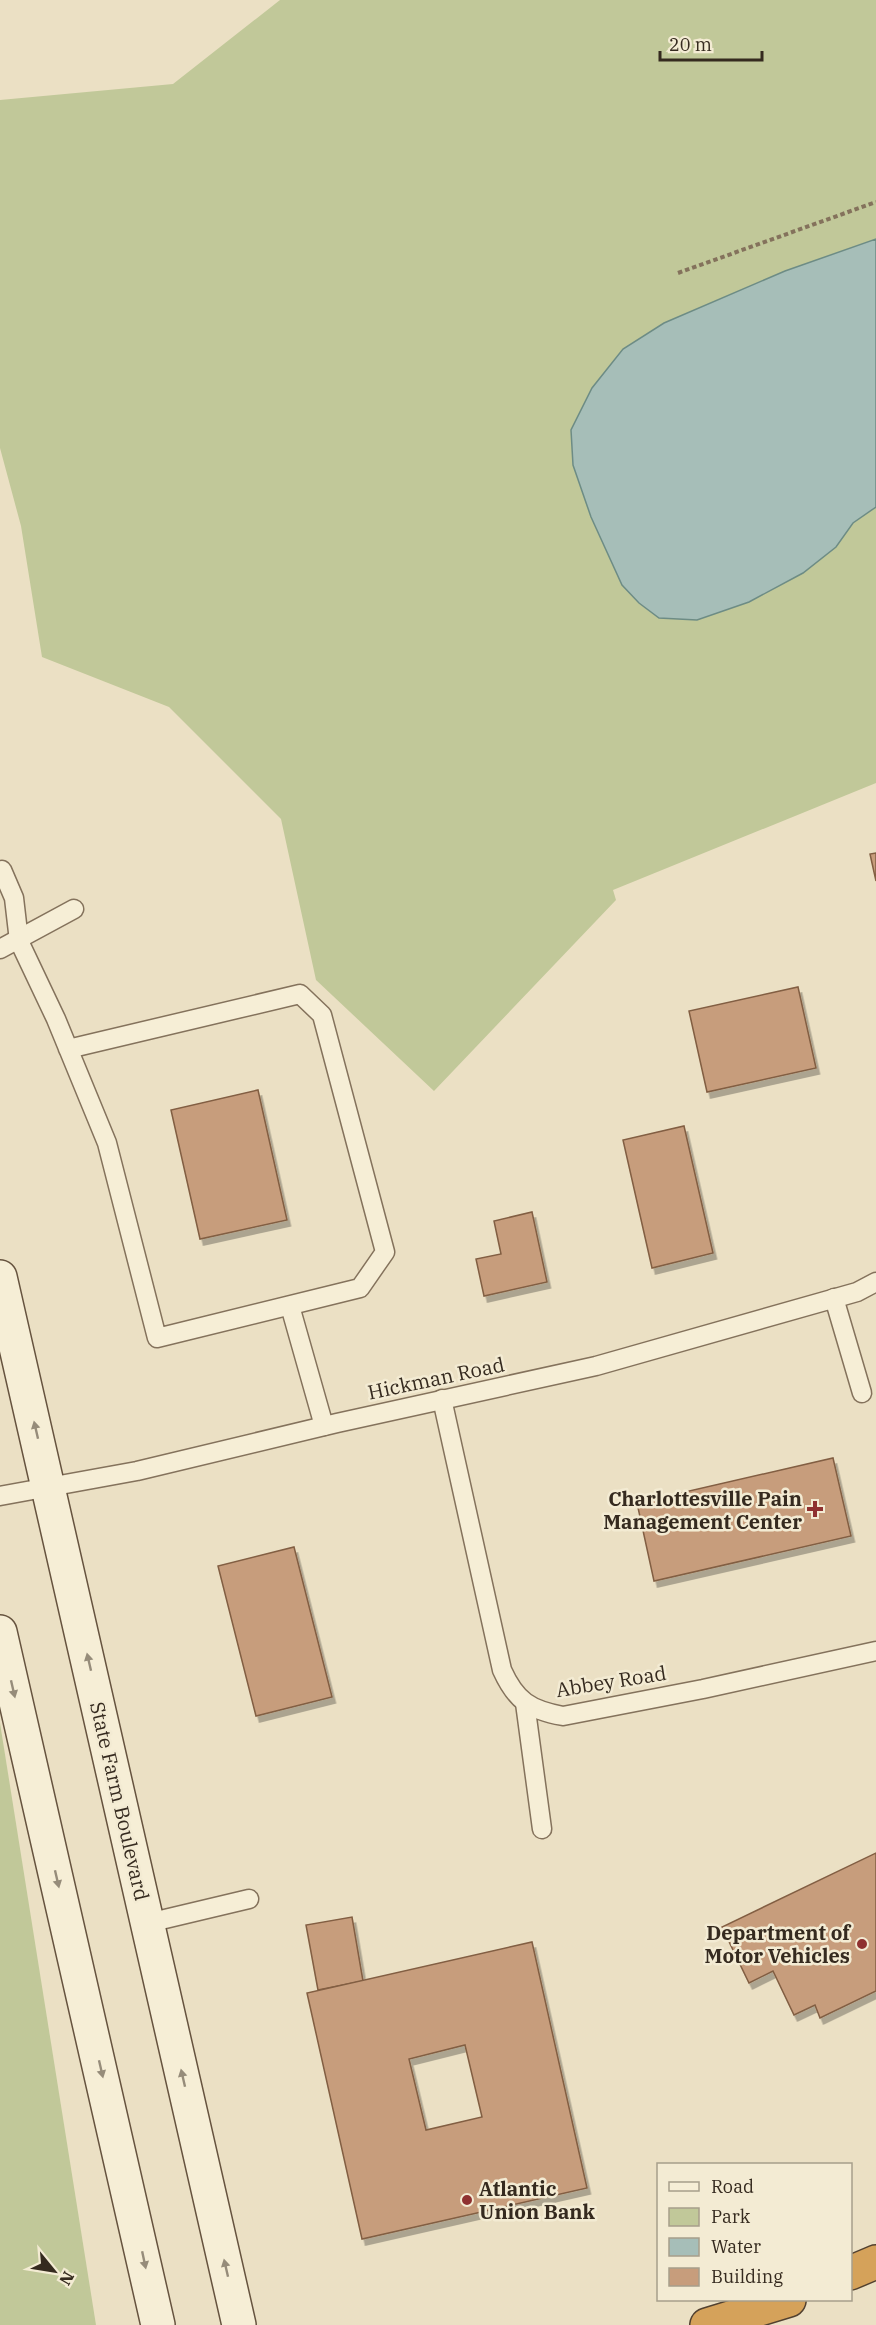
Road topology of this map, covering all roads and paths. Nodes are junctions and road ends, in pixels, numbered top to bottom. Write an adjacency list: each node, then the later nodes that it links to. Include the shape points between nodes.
1 (876, 202): 2 (path)
2 (678, 273)
3 (2, 870): 5 (lane, via 14,898)
4 (74, 909): 5 (lane)
5 (19, 940): 6 (lane); 7 (lane)
6 (0, 950)
7 (68, 1049): 11 (lane, via 107,1143 157,1338); 11 (lane, via 300,994 322,1015 385,1252 360,1288)
8 (0, 1277): 15 (street, State Farm Boulevard, one-way to 8)
9 (876, 1281): 10 (lane, Hickman Road, via 857,1292)
10 (834, 1298): 12 (lane); 13 (lane, Hickman Road, via 596,1366)
11 (290, 1306): 14 (lane)
12 (862, 1394)
13 (442, 1399): 14 (lane, Hickman Road); 19 (lane, Abbey Road, via 502,1670 510,1687)
14 (324, 1425): 15 (lane, Hickman Road, via 137,1471)
15 (49, 1487): 16 (lane, Hickman Road); 22 (street, State Farm Boulevard, one-way to 15)
16 (0, 1496)
17 (0, 1632): 26 (street, one-way to 26)
18 (876, 1651): 19 (lane, Abbey Road, via 563,1716 541,1712)
19 (525, 1703): 20 (lane)
20 (542, 1829)
21 (249, 1899): 22 (lane)
22 (148, 1923): 27 (street, State Farm Boulevard, one-way to 22)
23 (876, 2262): 24 (highway)
24 (852, 2272)
25 (786, 2301): 28 (highway)
26 (158, 2325)
27 (239, 2325)
28 (707, 2325)

